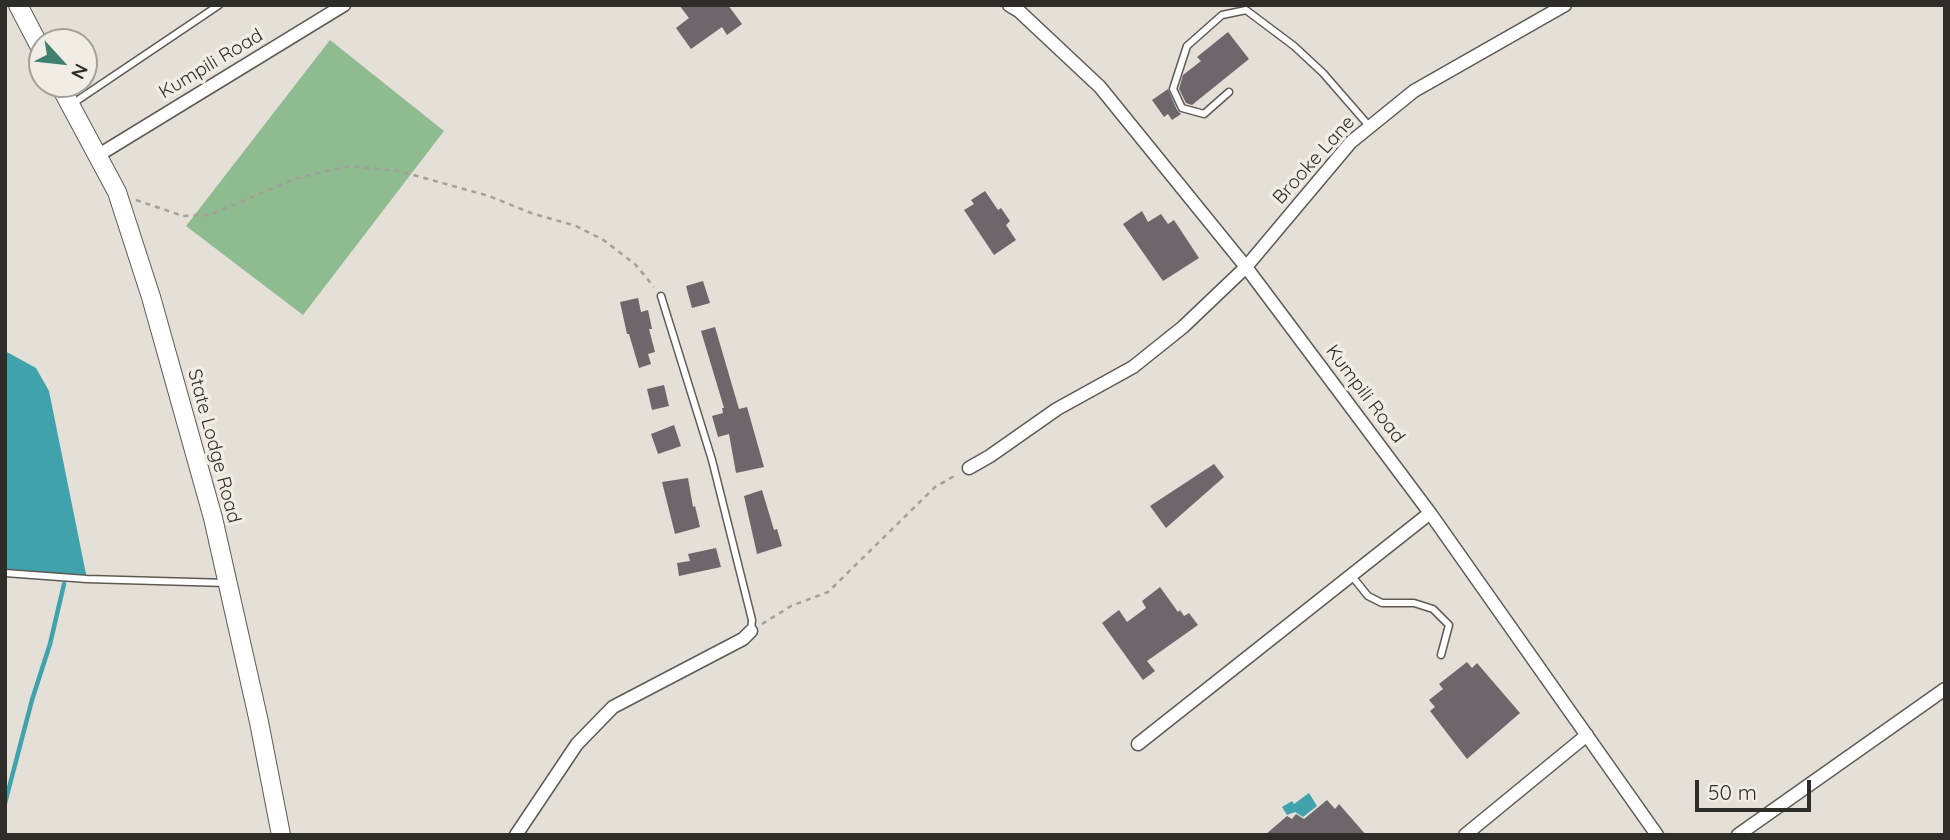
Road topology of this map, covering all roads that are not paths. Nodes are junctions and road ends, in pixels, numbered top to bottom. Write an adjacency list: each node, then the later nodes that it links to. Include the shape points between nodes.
1 (18, 5): 7 (street)
2 (219, 5): 10 (lane)
3 (344, 5): 12 (street, Kumpili Road)
4 (1009, 5): 13 (street, Kumpili Road, via 1100,87)
5 (1565, 5): 11 (street, Brooke Lane, via 1414,91)
6 (1248, 8): 8 (lane, via 1222,15 1187,46 1172,89 1182,108 1204,114); 11 (lane, via 1324,73)
7 (30, 28)
8 (1229, 92)
9 (66, 98): 10 (street, State Lodge Road)
10 (70, 105): 12 (street, State Lodge Road)
11 (1370, 127): 13 (street, Brooke Lane, via 1352,142)
12 (97, 156): 19 (street, State Lodge Road, via 117,192 151,297)
13 (1246, 267): 15 (street, Brooke Lane, via 1133,367 1057,409); 16 (street, Kumpili Road)
14 (661, 296): 20 (lane, via 712,460)
15 (969, 468)
16 (1430, 513): 18 (street); 23 (street, Kumpili Road)
17 (5, 573): 19 (lane)
18 (1351, 575): 21 (lane, via 1368,596 1382,603 1414,603 1433,609 1449,625); 24 (street)
19 (228, 583): 26 (street, State Lodge Road)
20 (751, 631): 27 (street, via 613,707 577,744)
21 (1441, 655)
22 (1945, 689): 25 (street)
23 (1587, 735): 28 (street); 29 (street, Kumpili Road)
24 (1138, 744)
25 (1744, 833)
26 (281, 835)
27 (516, 835)
28 (1465, 835)
29 (1657, 835)

